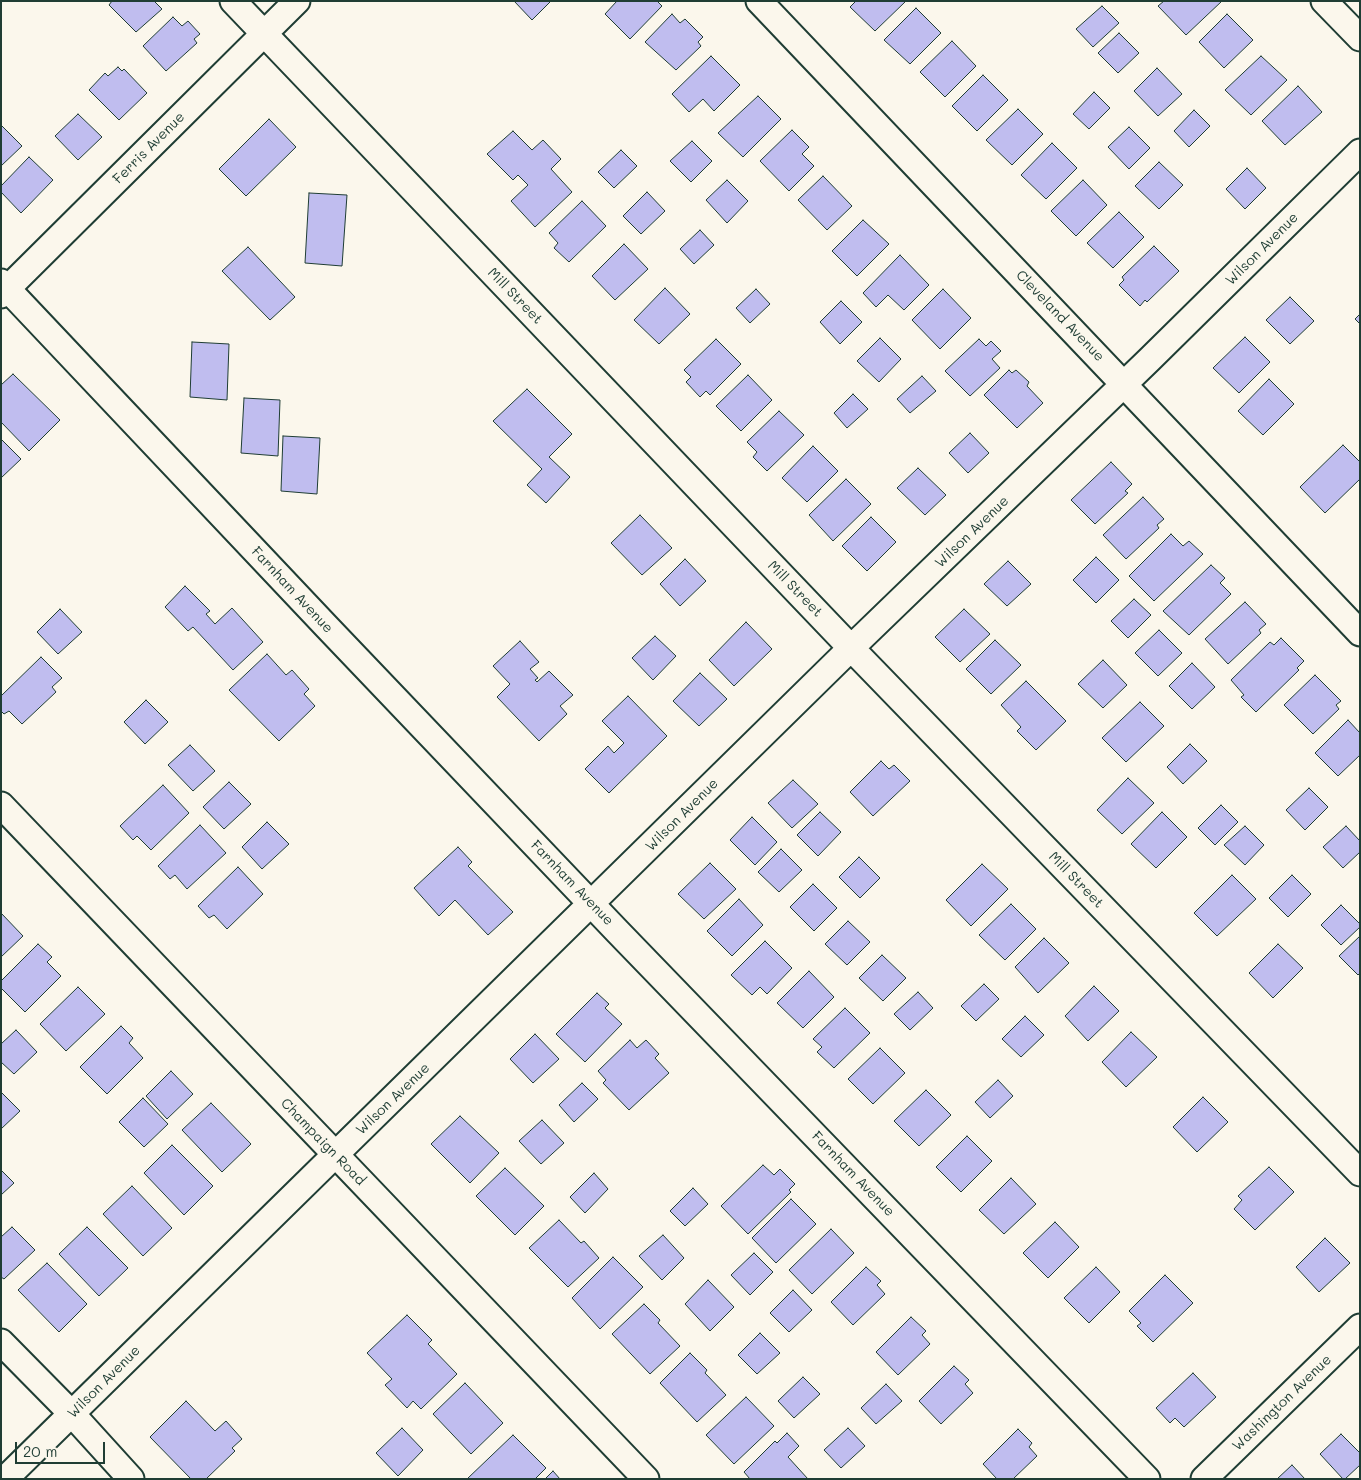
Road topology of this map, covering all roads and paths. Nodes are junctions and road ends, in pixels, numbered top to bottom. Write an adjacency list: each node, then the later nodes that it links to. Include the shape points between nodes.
1 (233, 1): 5 (street, Mill Street)
2 (297, 1): 5 (street, Ferris Avenue)
3 (759, 1): 9 (street, Cleveland Avenue)
4 (1324, 1): 6 (street)
5 (264, 34): 8 (street, Ferris Avenue); 11 (street, Mill Street)
6 (1360, 38)
7 (1360, 152): 9 (street, Wilson Avenue)
8 (3, 289): 13 (street, Farnham Avenue)
9 (1125, 384): 10 (street, Cleveland Avenue); 11 (street, Wilson Avenue)
10 (1360, 632)
11 (851, 648): 13 (street, Wilson Avenue); 15 (street, Mill Street)
12 (1, 805): 14 (street, Champaign Road)
13 (592, 904): 14 (street, Wilson Avenue); 22 (street, Farnham Avenue)
14 (335, 1155): 18 (street, Wilson Avenue); 21 (street, Champaign Road)
15 (1360, 1173)
16 (1360, 1327): 23 (street, Washington Avenue)
17 (1, 1342): 18 (street)
18 (72, 1414): 19 (street, Wilson Avenue); 20 (street)
19 (5, 1479)
20 (131, 1479)
21 (646, 1479)
22 (1148, 1479)
23 (1204, 1479)

